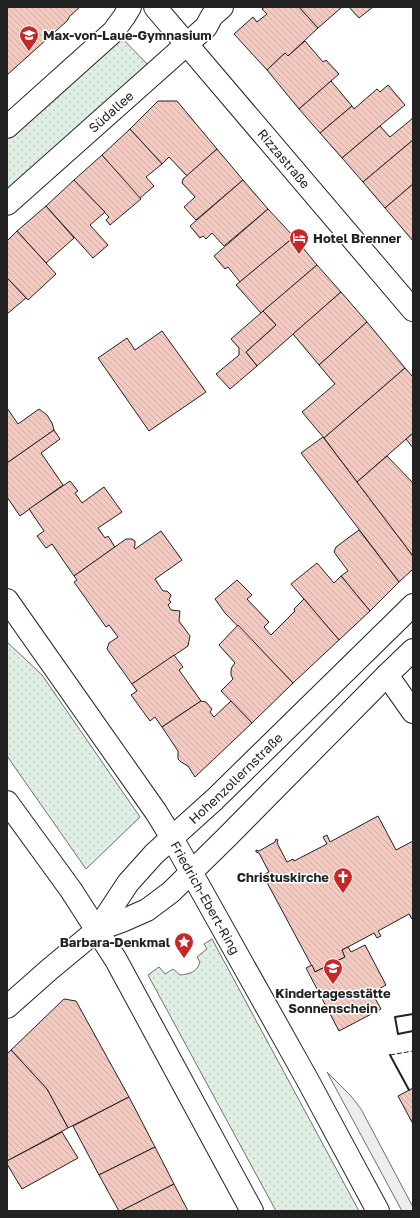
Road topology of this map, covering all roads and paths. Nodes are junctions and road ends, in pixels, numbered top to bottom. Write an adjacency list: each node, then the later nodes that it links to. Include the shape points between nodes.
1 (130, 7): 5 (street, via 113,32)
2 (155, 7): 4 (street, Rizzastraße)
3 (212, 10): 4 (street, Südallee, via 206,26)
4 (187, 43): 6 (street, Südallee); 7 (street, Rizzastraße)
5 (7, 127)
6 (7, 204)
7 (413, 310)
8 (7, 600): 14 (street, Friedrich-Ebert-Ring)
9 (413, 605): 14 (street, Hohenzollernstraße)
10 (413, 650): 11 (street)
11 (386, 675): 12 (street); 15 (street)
12 (413, 712)
13 (7, 802): 16 (street)
14 (172, 838): 15 (street, Friedrich-Ebert-Ring); 16 (street, Hohenzollernstraße, via 128,884)
15 (192, 873): 16 (street, via 147,910); 19 (street, Friedrich-Ebert-Ring)
16 (97, 930): 17 (street); 18 (street, via 116,960)
17 (7, 1008)
18 (252, 1211)
19 (378, 1211)

